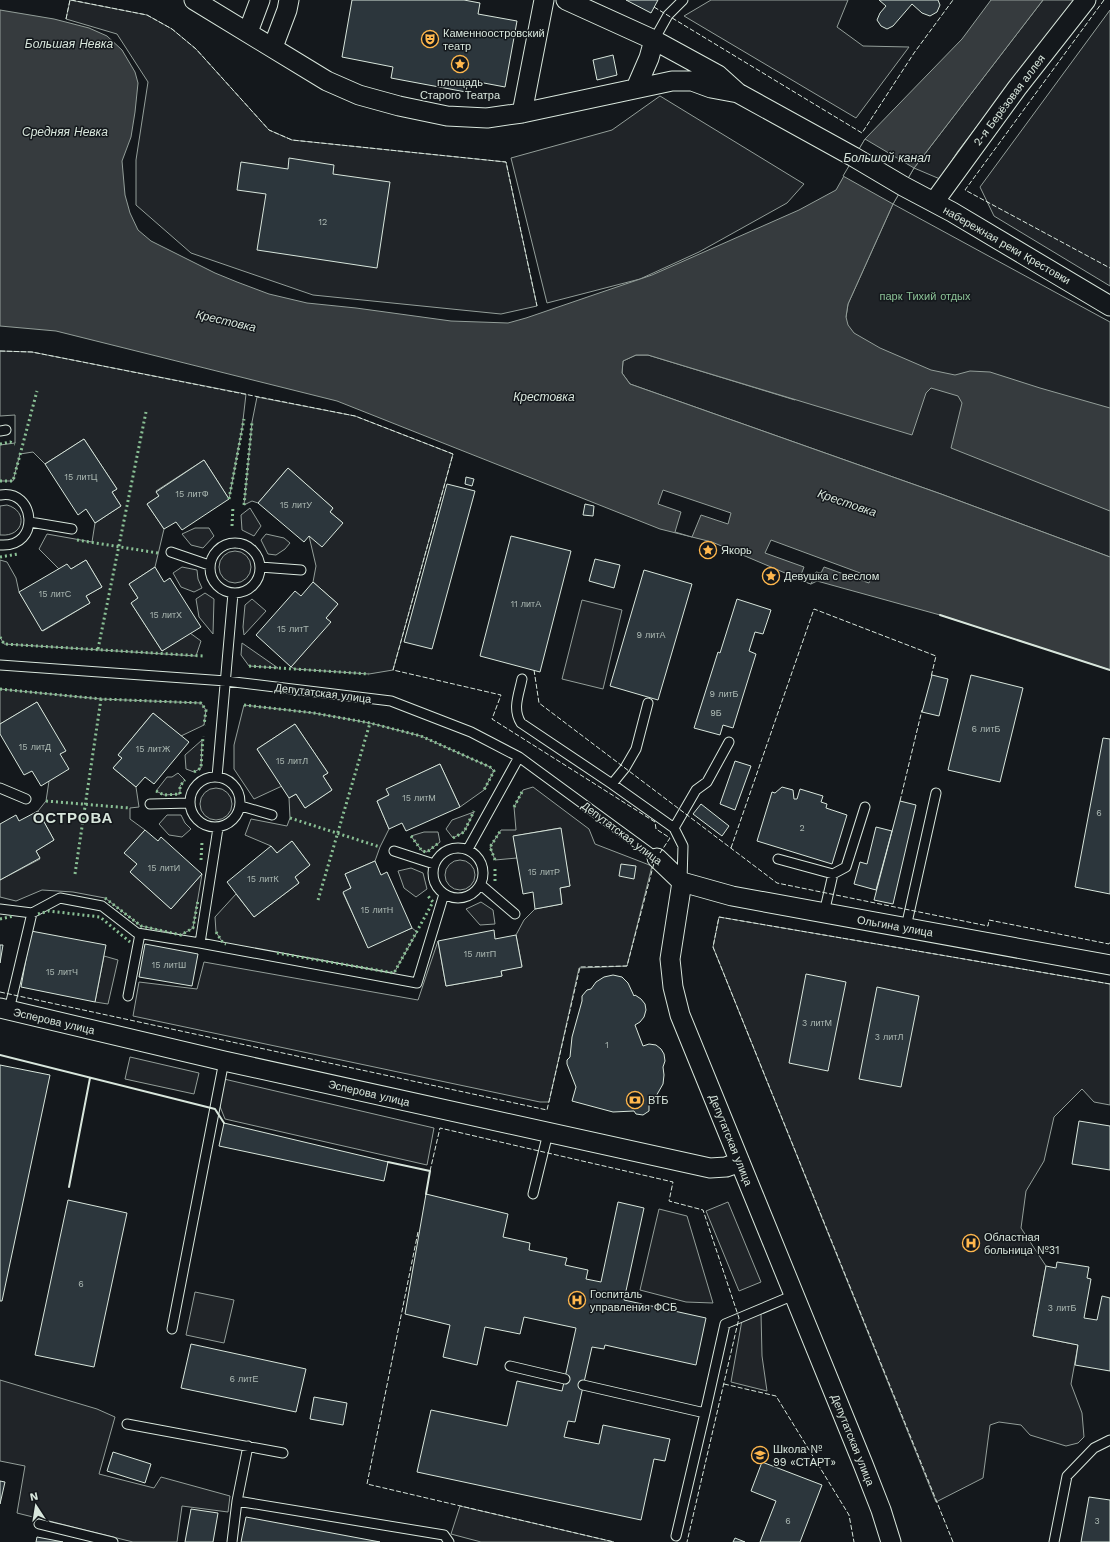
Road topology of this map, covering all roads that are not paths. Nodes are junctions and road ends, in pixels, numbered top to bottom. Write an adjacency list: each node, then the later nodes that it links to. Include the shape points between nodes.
1 (196, 0): 8 (street)
2 (260, 0): 8 (street)
3 (289, 0): 10 (street)
4 (544, 0): 13 (street)
5 (566, 0): 9 (street)
6 (683, 0): 9 (lane, via 668,15)
7 (1086, 0): 14 (street, 2-я Берёзовая аллея, via 1017,88)
8 (248, 32): 10 (street)
9 (654, 40): 11 (street, via 650,58); 12 (street, via 718,75)
10 (272, 47): 13 (street, via 327,81 359,96 448,116 487,118)
11 (636, 88): 12 (street, via 672,81 692,81); 13 (street)
12 (738, 93): 14 (street, набережная реки Крестовки)
13 (522, 113)
14 (934, 202): 15 (street, набережная реки Крестовки)
15 (1110, 306)
16 (0, 495): 17 (lane, via 19,499 27,509)
17 (30, 522): 18 (lane); 19 (lane, via 23,538 7,546)
18 (72, 529)
19 (0, 545)
20 (171, 552): 21 (lane)
21 (209, 565): 22 (lane, via 212,556 220,547 240,543 254,551); 24 (lane, via 213,581 218,587)
22 (260, 567): 23 (lane); 24 (lane, via 255,583 245,591)
23 (301, 570)
24 (233, 593): 27 (lane)
25 (0, 665): 27 (lane, Депутатская улица)
26 (522, 679): 32 (lane, via 516,707 521,723)
27 (226, 680): 30 (lane, Депутатская улица, via 391,701 471,732); 31 (lane)
28 (648, 703): 32 (lane, via 636,749)
29 (729, 742): 42 (lane, via 707,782 696,790)
30 (519, 757): 43 (lane); 45 (lane, Депутатская улица)
31 (217, 777): 36 (lane, via 201,781 191,795); 38 (lane, via 232,783 237,789)
32 (612, 784): 42 (lane)
33 (0, 788): 35 (lane)
34 (936, 793): 56 (lane)
35 (26, 799)
36 (190, 803): 37 (lane); 41 (lane, via 191,811 199,821)
37 (150, 804)
38 (241, 806): 40 (lane); 41 (lane, via 233,820)
39 (864, 807): 48 (lane, via 846,867)
40 (272, 814)
41 (218, 828): 58 (lane)
42 (674, 828): 49 (lane, via 683,846)
43 (468, 849): 47 (lane, via 452,848 441,854); 50 (lane, via 481,860)
44 (394, 851): 47 (lane)
45 (657, 858): 49 (street, Депутатская улица)
46 (778, 859): 48 (lane)
47 (434, 864): 51 (lane, via 434,880)
48 (833, 874): 53 (lane)
49 (682, 882): 53 (street, Ольгина улица, via 732,896); 64 (street, Депутатская улица, via 670,959 672,987 680,1015)
50 (481, 885): 51 (lane, via 468,896 460,898); 55 (lane)
51 (444, 894): 58 (lane, via 417,983)
52 (0, 909): 54 (lane)
53 (824, 912): 56 (street, Ольгина улица)
54 (32, 913): 57 (lane, via 60,898 102,906); 61 (lane)
55 (515, 914)
56 (906, 928): 59 (street, Ольгина улица)
57 (140, 934): 58 (lane); 60 (lane)
58 (200, 943)
59 (1110, 965)
60 (128, 996)
61 (5, 1009): 62 (street, Эсперова улица)
62 (224, 1061): 63 (street, Эсперова улица); 67 (lane)
63 (548, 1133): 64 (street, Эсперова улица, via 710,1168 726,1167); 65 (lane)
64 (740, 1162): 66 (street, Депутатская улица)
65 (533, 1194)
66 (794, 1296): 71 (lane, via 724,1324); 82 (street, Депутатская улица, via 866,1471)
67 (172, 1329)
68 (510, 1366): 69 (lane)
69 (564, 1379)
70 (583, 1385): 71 (lane)
71 (705, 1413): 78 (lane)
72 (127, 1424): 74 (lane)
73 (1110, 1440): 83 (lane, via 1094,1448 1067,1476)
74 (248, 1446): 75 (lane); 76 (lane)
75 (284, 1453)
76 (237, 1501): 80 (lane); 81 (lane, via 444,1535)
77 (39, 1524): 79 (lane)
78 (676, 1536)
79 (113, 1542)
80 (232, 1542)
81 (449, 1542)
82 (891, 1542)
83 (1054, 1542)

